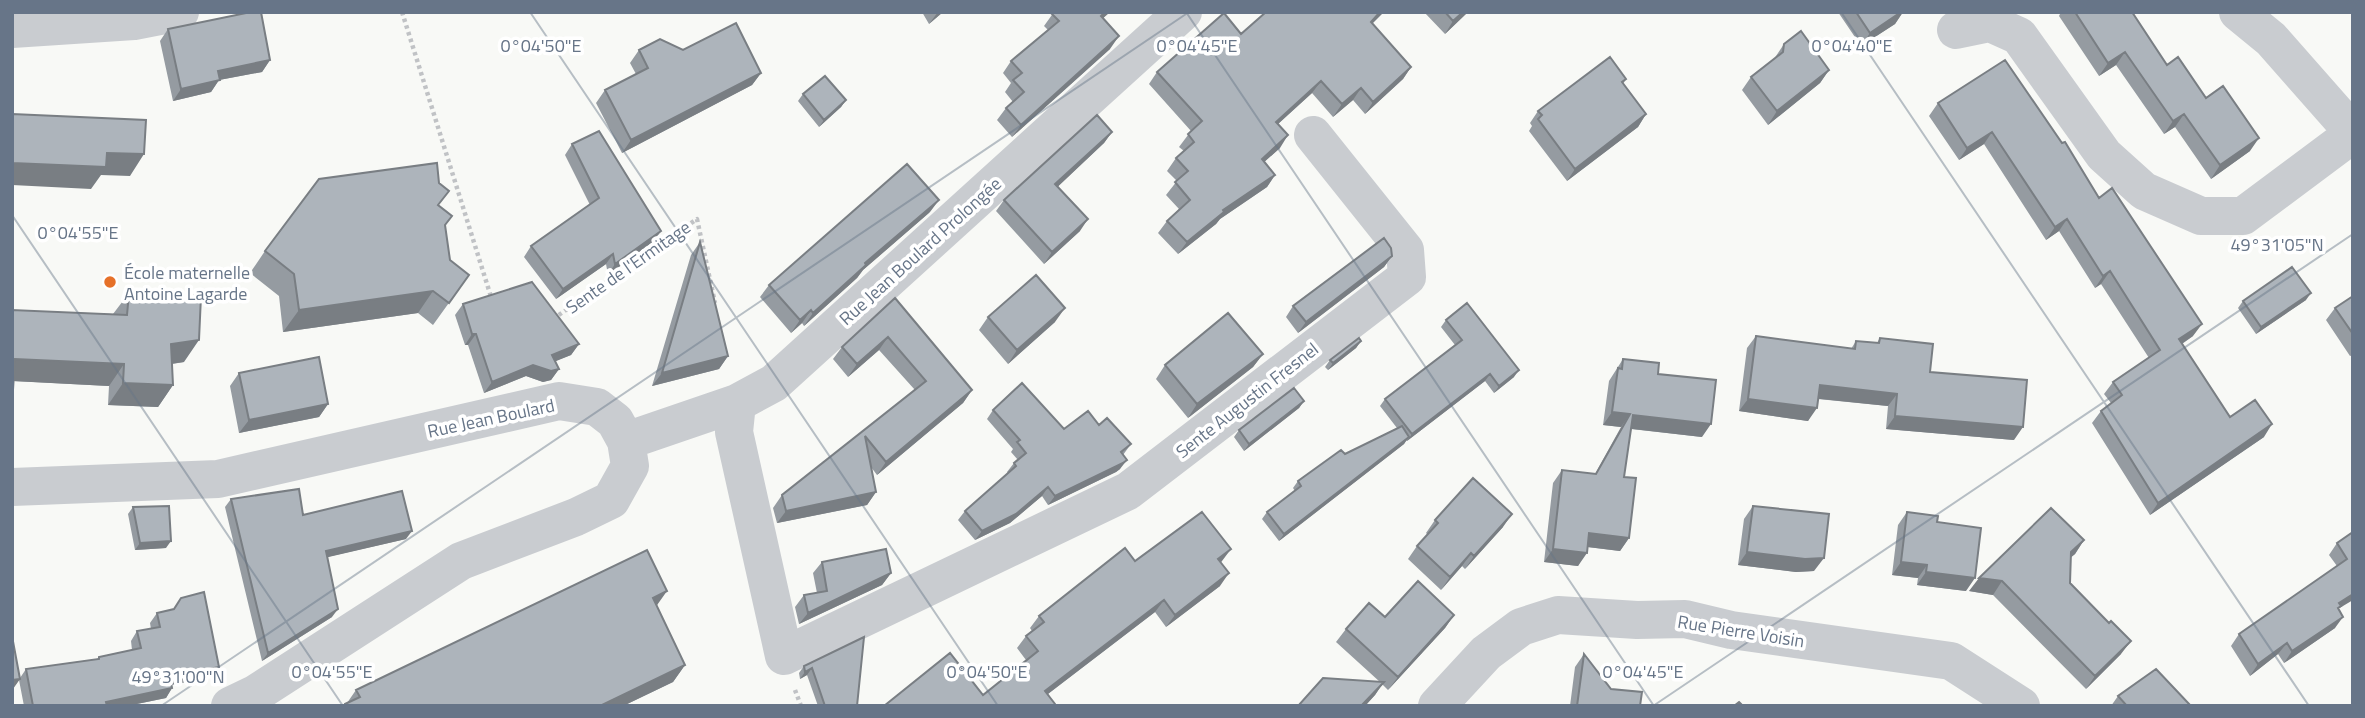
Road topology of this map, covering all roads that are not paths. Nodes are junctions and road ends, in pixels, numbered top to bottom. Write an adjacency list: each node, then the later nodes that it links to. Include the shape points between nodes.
1 (180, 12): 4 (street, via 134,21)
2 (1183, 12): 8 (street, Rue Jean Boulard Prolongée, via 774,383)
3 (2238, 12): 6 (street, via 2271,39)
4 (12, 29)
5 (1956, 30): 6 (street, via 1990,23 2019,36 2105,155 2144,191 2201,216 2242,216)
6 (2353, 133)
7 (1313, 135): 8 (street, Sente Augustin Fresnel, via 1405,250 1406,277 1128,491 784,656 734,432)
8 (737, 403): 9 (street, Rue Jean Boulard Prolongée)
9 (626, 441): 10 (street, Rue Jean Boulard, via 615,421 597,407 559,401 218,479); 11 (street, via 630,466 611,500 461,561)
10 (12, 487)
11 (230, 706)
12 (1437, 706): 13 (street, Rue Pierre Voisin, via 1486,653 1521,627 1558,615 1685,619 1731,630 1951,661)
13 (2021, 706)

